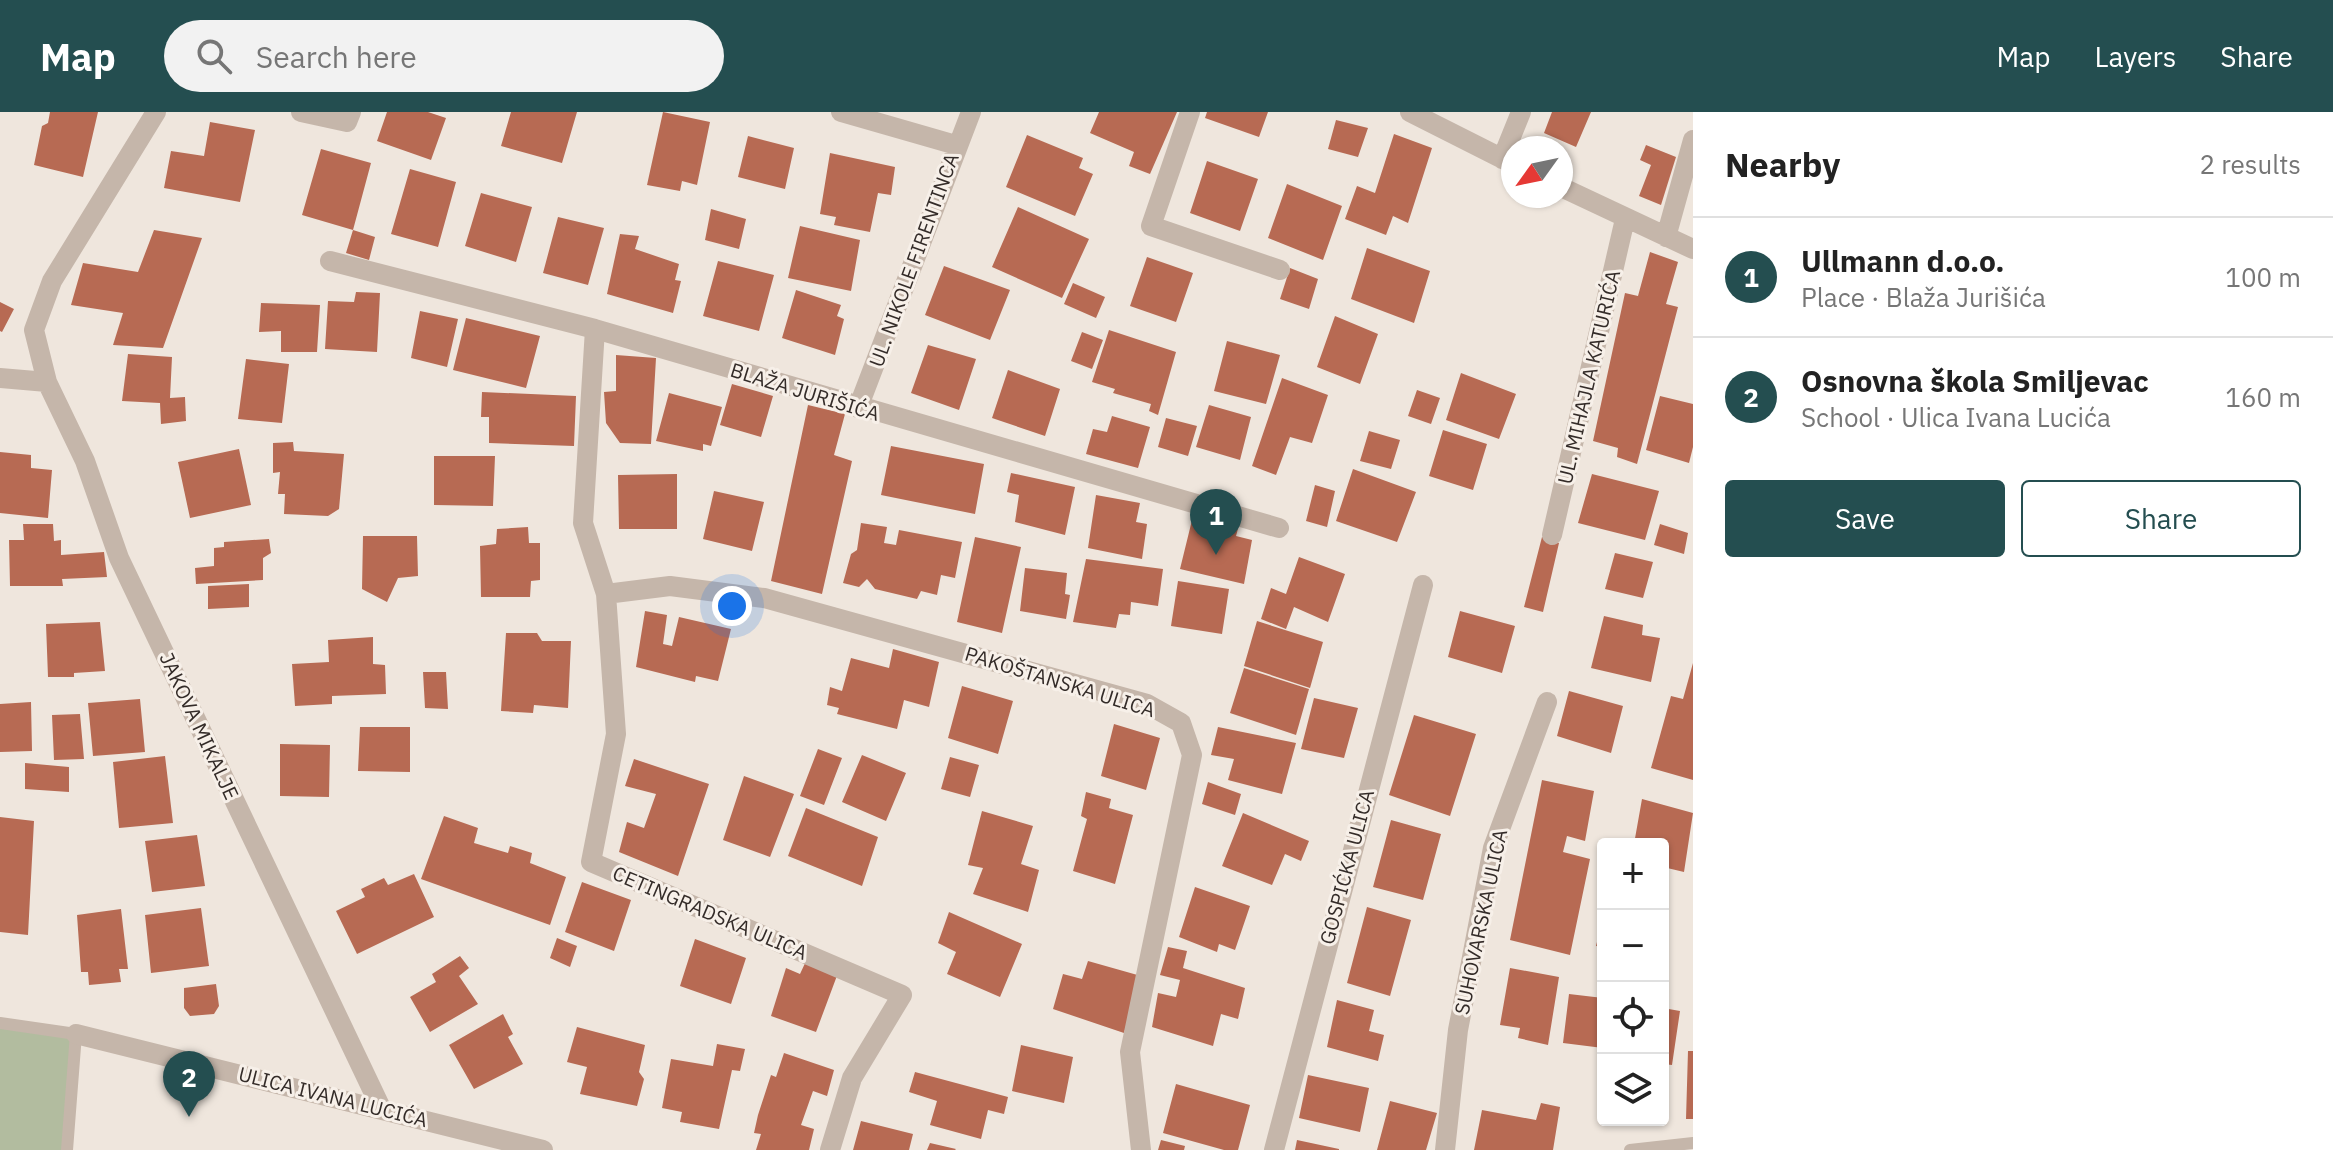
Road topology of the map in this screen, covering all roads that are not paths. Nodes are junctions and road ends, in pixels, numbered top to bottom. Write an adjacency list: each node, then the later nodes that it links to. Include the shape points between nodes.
1 (156, 112): 21 (street, JAKOVA MIKALJE, via 52,281 34,330)
2 (301, 112): 3 (street, via 347,122)
3 (351, 112)
4 (841, 112): 11 (street)
5 (971, 112): 11 (street, UL. NIKOLE FIRENTINCA)
6 (1190, 112): 18 (street, via 1151,226)
7 (1410, 112): 12 (street)
8 (1521, 112): 9 (street)
9 (1515, 136)
10 (1693, 140): 15 (street)
11 (956, 145): 22 (street, UL. NIKOLE FIRENTINCA)
12 (1501, 158)
13 (1573, 193): 14 (street)
14 (1625, 219): 15 (street); 24 (street, UL. MIHAJLA KATURIĆA)
15 (1666, 237): 16 (street)
16 (1693, 249)
17 (330, 261): 19 (street, BLAŽA JURIŠIĆA)
18 (1280, 270)
19 (595, 329): 22 (street, BLAŽA JURIŠIĆA); 26 (street, CETINGRADSKA ULICA, via 583,523)
20 (0, 378): 21 (street)
21 (47, 382): 30 (street, JAKOVA MIKALJE, via 85,461 119,558)
22 (858, 408): 23 (street, BLAŽA JURIŠIĆA)
23 (1279, 528)
24 (1552, 535)
25 (1423, 585): 36 (street, GOSPIĆKA ULICA)
26 (606, 594): 34 (street, CETINGRADSKA ULICA, via 616,734 591,862 902,995 852,1078); 35 (street, PAKOŠTANSKA ULICA, via 670,586 764,598 1147,704 1181,723 1192,755 1130,1052)
27 (1547, 702): 37 (street, SUHOVARSKA ULICA, via 1493,848 1458,1030)
28 (0, 1023): 29 (lane)
29 (76, 1034): 30 (street, ULICA IVANA LUCIĆA); 33 (lane)
30 (381, 1108): 32 (street, ULICA IVANA LUCIĆA)
31 (1693, 1143): 38 (lane)
32 (536, 1149)
33 (67, 1150)
34 (830, 1150)
35 (1141, 1150)
36 (1274, 1150)
37 (1445, 1150)
38 (1630, 1150)

